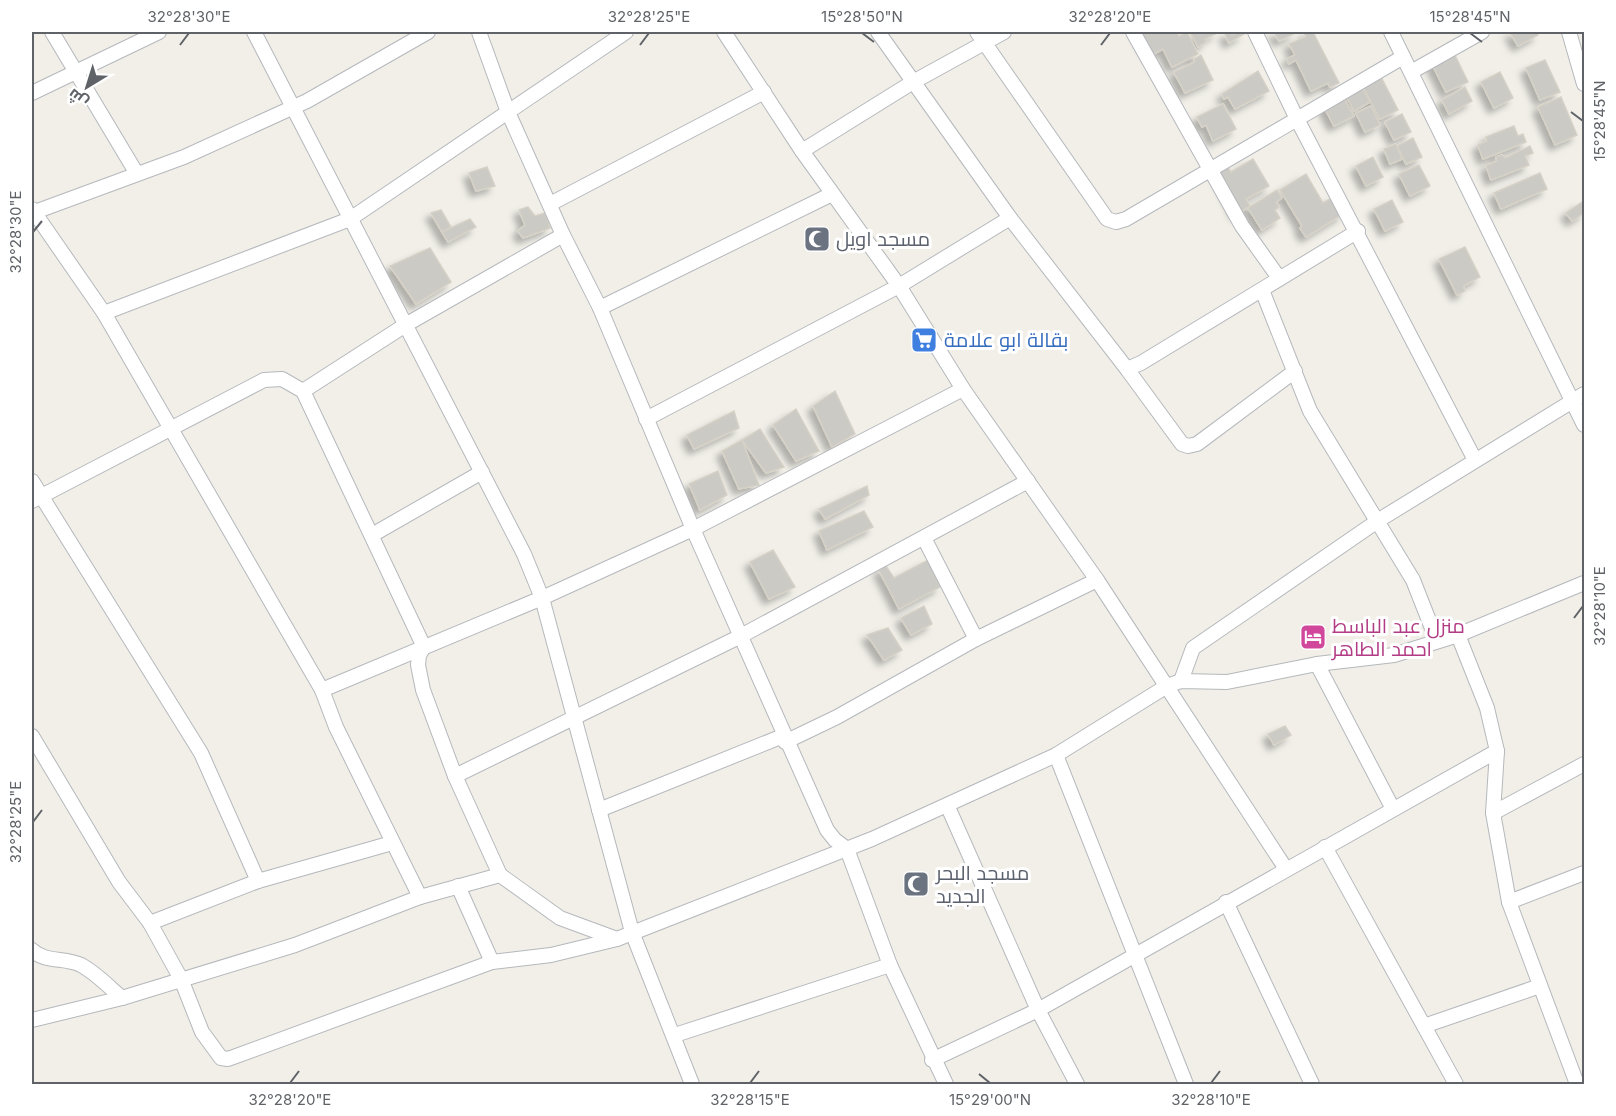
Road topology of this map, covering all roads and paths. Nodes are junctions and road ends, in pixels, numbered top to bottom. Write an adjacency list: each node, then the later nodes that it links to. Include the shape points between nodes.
1 (52, 32): 18 (street)
2 (159, 32): 16 (street)
3 (254, 32): 24 (street)
4 (428, 32): 24 (street)
5 (479, 32): 25 (street)
6 (626, 32): 25 (street)
7 (724, 32): 22 (street)
8 (879, 32): 20 (street)
9 (1004, 32): 15 (street)
10 (1133, 32): 28 (street)
11 (1255, 32): 26 (street)
12 (1391, 32): 17 (street)
13 (1482, 32): 19 (street)
14 (1569, 32): 21 (street)
15 (981, 37): 20 (street); 28 (street, via 1107,219 1126,219)
16 (131, 38): 18 (street)
17 (1403, 57): 19 (street); 26 (street)
18 (76, 72): 23 (street); 29 (street)
19 (1412, 72): 47 (street)
20 (914, 82): 27 (street); 33 (street)
21 (1584, 84)
22 (764, 92): 27 (street); 31 (street)
23 (32, 93)
24 (292, 107): 29 (street, via 184,157); 34 (street)
25 (508, 112): 31 (street); 34 (street)
26 (1297, 119): 28 (street); 35 (street)
27 (802, 151): 30 (street)
28 (1209, 170): 37 (street)
29 (137, 174): 32 (street)
30 (831, 194): 38 (street); 40 (street)
31 (550, 204): 36 (street)
32 (32, 211): 41 (street)
33 (1010, 218): 38 (street); 43 (street)
34 (351, 219): 41 (street); 42 (street)
35 (1358, 231): 37 (street); 51 (street)
36 (563, 235): 40 (street); 42 (street)
37 (1279, 278): 39 (street)
38 (899, 286): 45 (street); 48 (street)
39 (1262, 290): 43 (street); 44 (street)
40 (600, 308): 48 (street)
41 (104, 313): 50 (street)
42 (407, 324): 46 (street); 52 (street)
43 (1127, 369): 44 (street, via 1182,444 1188,446 1197,444)
44 (1295, 371): 56 (street, via 1310,411)
45 (963, 389): 54 (street); 57 (street)
46 (303, 391): 50 (street, via 282,379 264,380); 58 (street)
47 (1579, 398): 49 (street); 51 (street)
48 (646, 419): 57 (street)
49 (1584, 425)
50 (171, 427): 55 (street); 70 (street)
51 (1475, 460): 56 (street)
52 (482, 472): 58 (street); 62 (street)
53 (32, 481): 55 (street)
54 (1028, 481): 59 (street); 60 (street)
55 (36, 498): 88 (street, via 201,753)
56 (1378, 520): 66 (street, via 1413,580); 69 (street, via 1193,648)
57 (693, 529): 62 (street); 64 (street)
58 (372, 535): 67 (street)
59 (924, 538): 64 (street); 65 (street)
60 (1097, 580): 65 (street); 69 (street)
61 (1584, 583): 63 (street)
62 (542, 598): 67 (street); 71 (street)
63 (1458, 635): 66 (street); 74 (street, via 1487,708)
64 (739, 637): 71 (street); 73 (street)
65 (976, 639): 73 (street, via 837,717)
66 (1437, 641): 68 (street, via 1394,655)
67 (424, 647): 70 (street); 77 (street, via 417,665 423,690)
68 (1317, 664): 69 (street, via 1227,682); 79 (street)
69 (1174, 683): 75 (street); 85 (street)
70 (322, 690): 82 (street)
71 (575, 715): 77 (street); 80 (street)
72 (32, 736): 93 (street, via 119,882)
73 (784, 739): 80 (street); 84 (street, via 827,830)
74 (1497, 751): 79 (street); 81 (street)
75 (1056, 755): 78 (street); 97 (street)
76 (1584, 764): 81 (street)
77 (455, 776): 87 (street)
78 (948, 807): 84 (street); 103 (street)
79 (1393, 809): 83 (street)
80 (599, 810): 94 (street)
81 (1493, 813): 92 (street)
82 (392, 843): 88 (street); 90 (street)
83 (1326, 847): 85 (street); 105 (street)
84 (847, 849): 94 (street); 99 (street)
85 (1286, 869): 91 (street)
86 (1584, 873): 92 (street)
87 (500, 875): 89 (street); 95 (street, via 560,918)
88 (258, 881): 93 (street)
89 (458, 886): 90 (street); 98 (street)
90 (420, 897): 100 (street, via 295,945)
91 (1226, 902): 97 (street); 112 (street)
92 (1509, 902): 101 (street)
93 (150, 923): 100 (street)
94 (632, 932): 95 (street); 106 (street)
95 (617, 939): 98 (street, via 550,955)
96 (32, 950): 102 (street, via 49,959 79,964)
97 (1136, 954): 103 (street); 111 (street)
98 (492, 962): 100 (street, via 228,1059 221,1058 202,1032)
99 (890, 965): 106 (street); 107 (street)
100 (181, 979): 102 (street)
101 (1540, 986): 105 (street); 114 (street)
102 (122, 998): 104 (street)
103 (1038, 1010): 107 (street); 110 (street)
104 (32, 1020)
105 (1425, 1026): 113 (street)
106 (675, 1035): 108 (street)
107 (932, 1060): 109 (street)
108 (692, 1084)
109 (946, 1084)
110 (1077, 1084)
111 (1186, 1084)
112 (1312, 1084)
113 (1456, 1084)
114 (1577, 1084)

